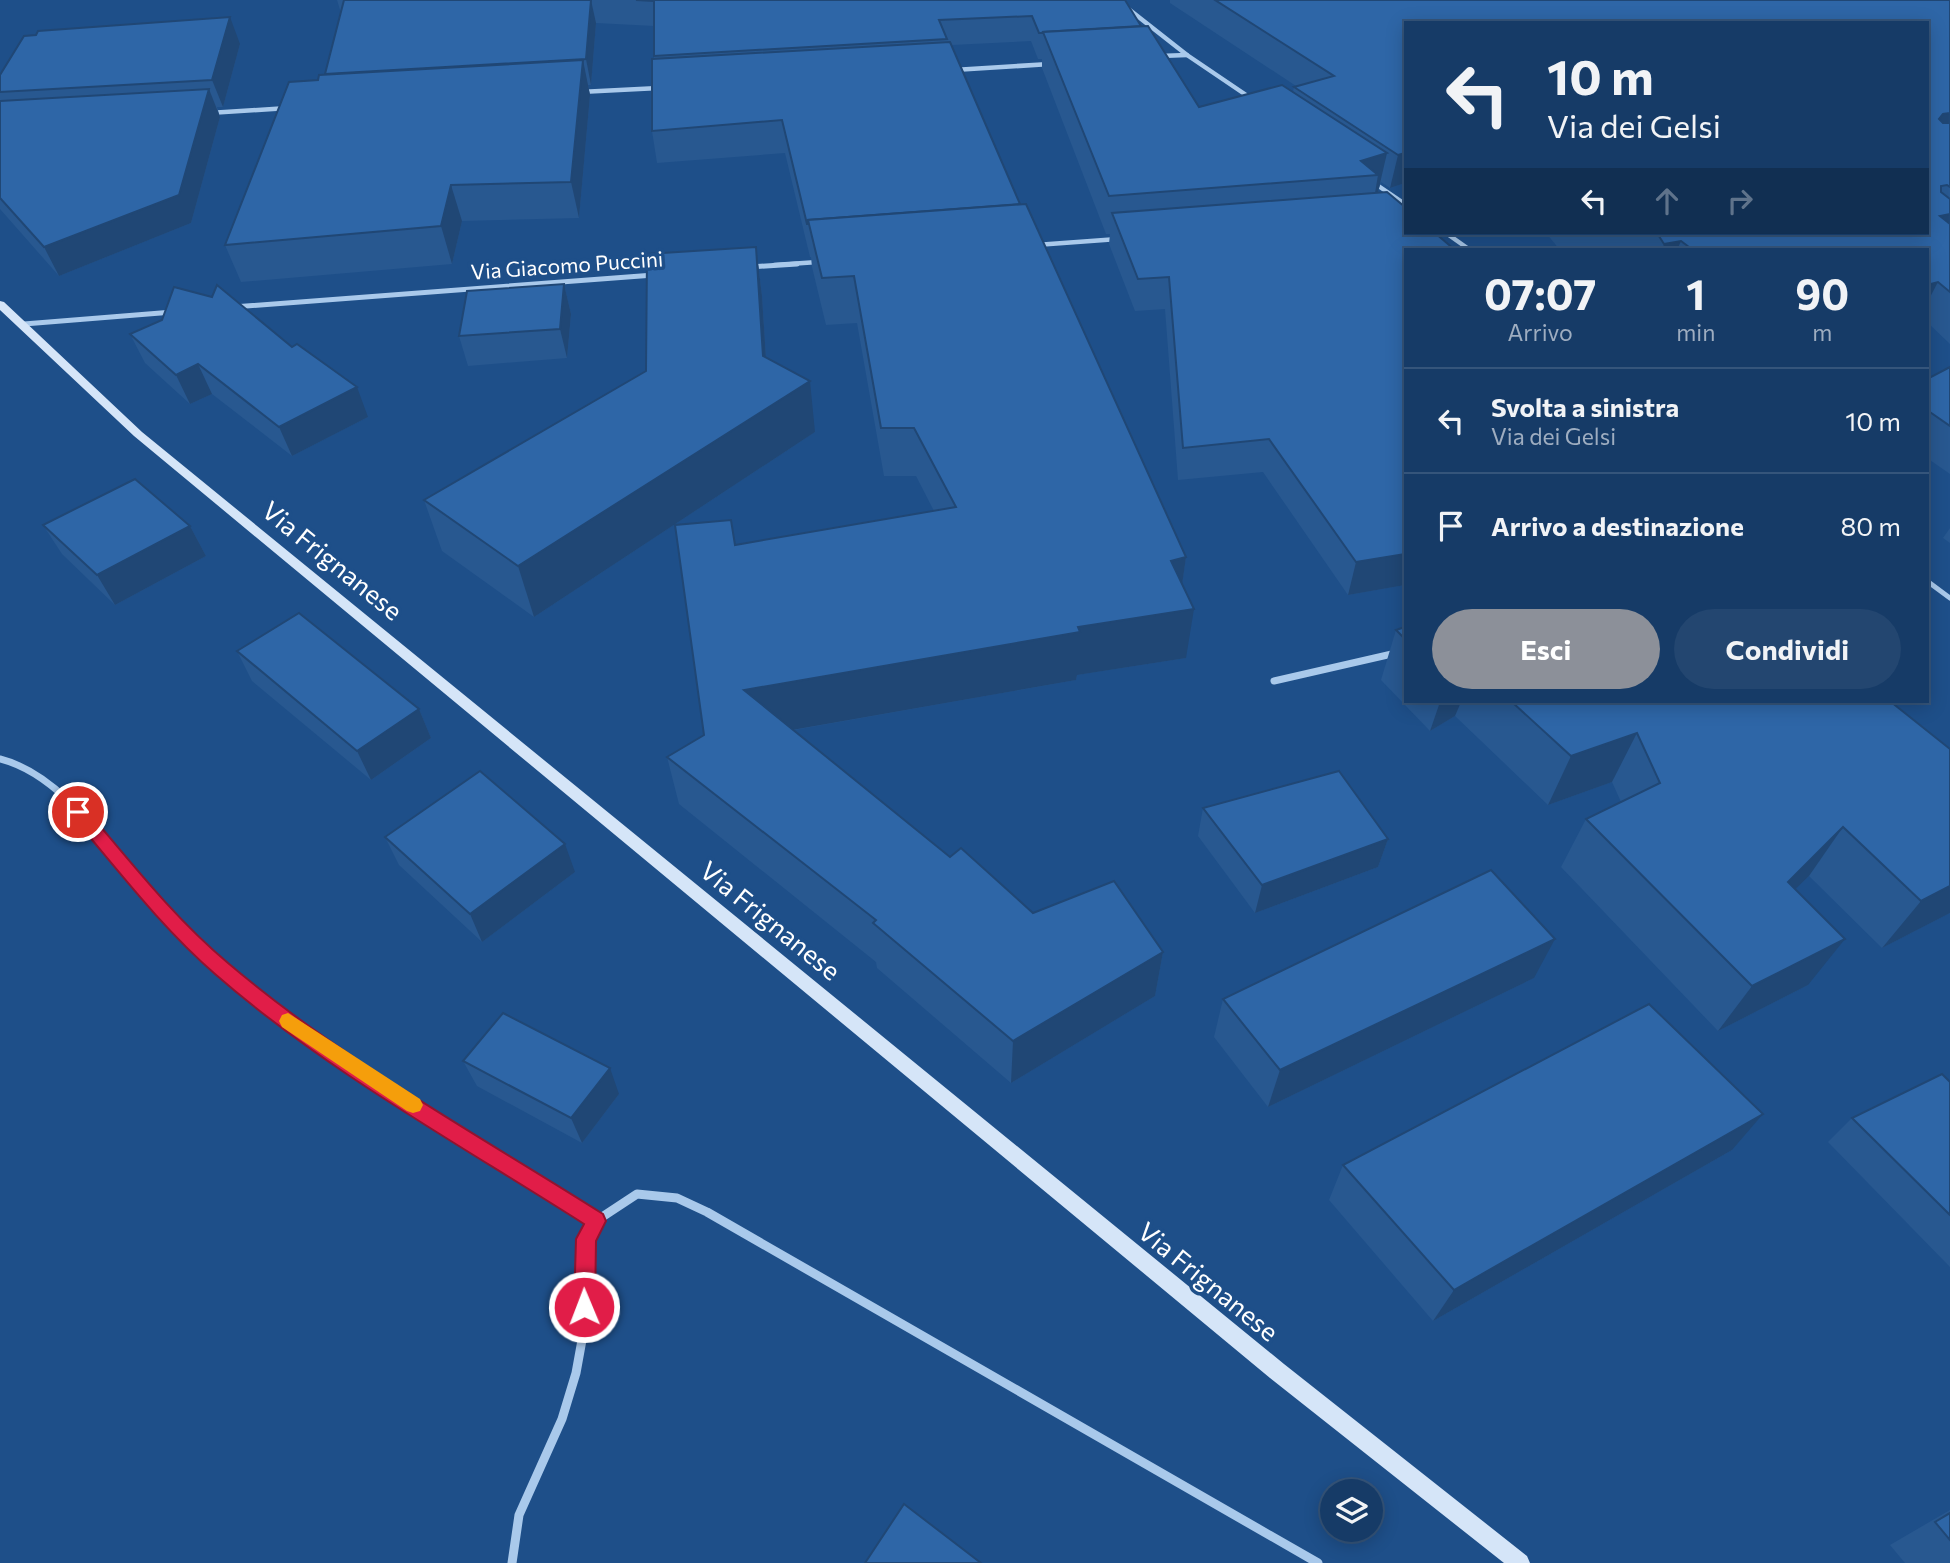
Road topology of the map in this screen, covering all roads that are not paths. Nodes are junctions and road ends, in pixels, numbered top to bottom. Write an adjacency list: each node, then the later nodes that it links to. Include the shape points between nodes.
1 (1117, 0): 2 (street)
2 (1187, 55): 3 (street); 8 (street)
3 (1159, 56)
4 (1062, 63): 5 (street)
5 (951, 70)
6 (660, 88): 7 (street)
7 (578, 92)
8 (1256, 102)
9 (301, 107): 10 (street)
10 (205, 113)
11 (1371, 180): 12 (street)
12 (1404, 203)
13 (1449, 235): 16 (street)
14 (1126, 238): 15 (street)
15 (1028, 246)
16 (1467, 248)
17 (819, 262): 18 (street)
18 (735, 268)
19 (666, 274): 21 (street, Via Giacomo Puccini)
20 (0, 304): 23 (main road, Via Frignanese)
21 (219, 309)
22 (177, 312): 23 (street)
23 (24, 324): 32 (main road, Via Frignanese, via 138,434 1277,1371)
24 (1929, 582): 25 (street)
25 (1950, 598)
26 (1404, 651): 27 (street)
27 (1274, 681)
28 (0, 759): 29 (street, via 16,763 61,792 163,912 219,967 272,1009 363,1073)
29 (596, 1221): 30 (street, via 586,1239 583,1329 576,1373 562,1419 519,1515); 31 (street, via 637,1194 677,1198 708,1212)
30 (512, 1563)
31 (1318, 1563)
32 (1520, 1563)

